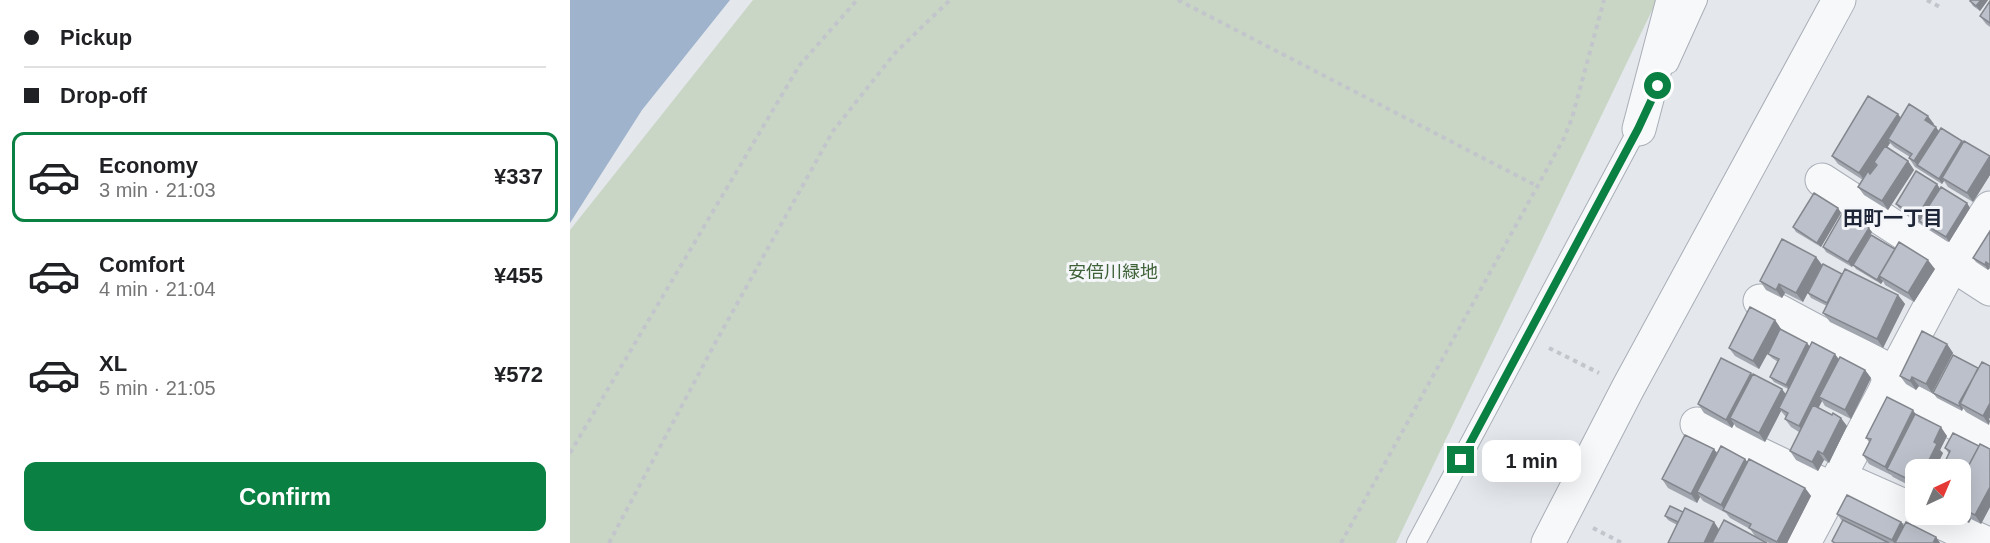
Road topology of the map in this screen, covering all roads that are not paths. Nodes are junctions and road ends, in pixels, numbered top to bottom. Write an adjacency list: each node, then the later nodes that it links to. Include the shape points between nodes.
1 (1673, 0): 4 (street)
2 (1698, 0): 4 (lane)
3 (1839, 0): 17 (street)
4 (1638, 129): 16 (lane)
5 (1822, 180): 7 (street)
6 (1990, 208): 7 (street)
7 (1952, 265): 8 (street); 10 (street)
8 (1990, 289)
9 (1760, 301): 10 (street)
10 (1890, 380): 12 (street); 13 (street)
11 (1697, 424): 13 (street)
12 (1990, 441)
13 (1835, 483): 14 (street); 18 (street)
14 (1905, 507)
15 (1947, 525): 19 (street)
16 (1416, 543)
17 (1548, 543)
18 (1804, 543)
19 (1986, 543)

